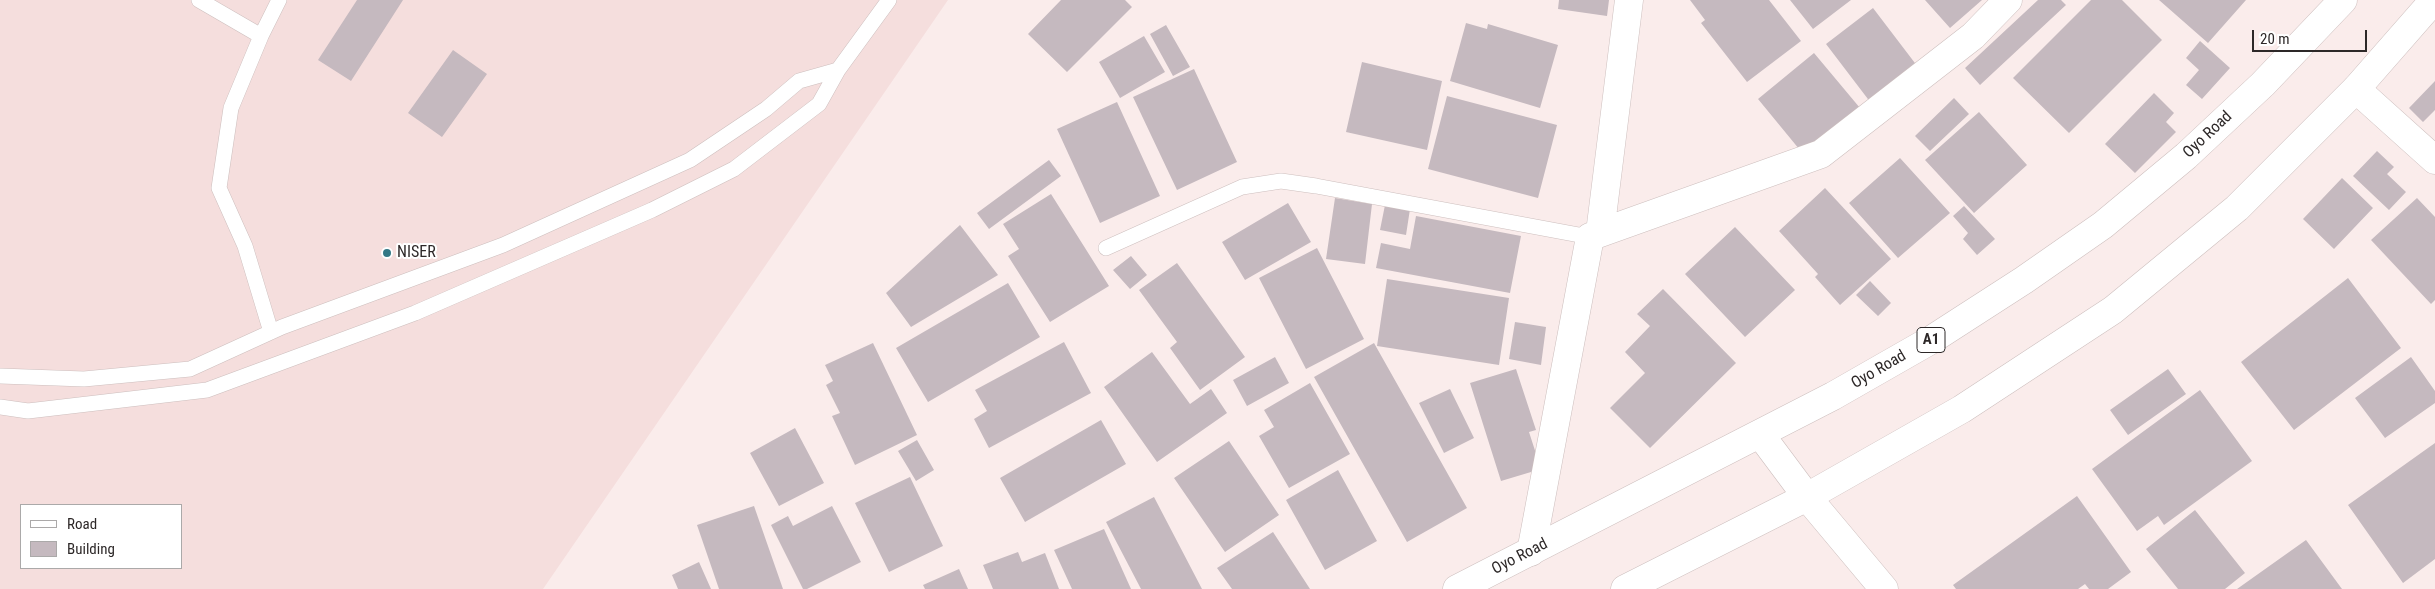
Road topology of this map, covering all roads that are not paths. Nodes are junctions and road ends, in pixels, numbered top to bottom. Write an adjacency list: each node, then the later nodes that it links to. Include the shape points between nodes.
1 (200, 0): 8 (lane)
2 (279, 0): 8 (lane)
3 (889, 0): 9 (lane)
4 (1629, 0): 12 (main road)
5 (2008, 0): 12 (main road, via 1973,36 1821,154)
6 (2343, 0): 17 (main road, Oyo Road / A1, via 2263,84 2186,156 2103,225 1930,340)
7 (2434, 0): 10 (main road)
8 (261, 36): 14 (lane, via 231,108 219,188 245,246)
9 (838, 70): 14 (lane, via 799,81 766,109 690,160 502,245); 16 (lane, via 819,104 734,169 652,210 415,313 207,390 28,410)
10 (2356, 89): 11 (main road); 18 (main road, via 2237,208 2112,310 1962,409)
11 (2435, 160)
12 (1595, 235): 13 (lane, via 1281,181 1242,188); 19 (main road)
13 (1106, 248)
14 (271, 332): 15 (lane, via 190,370 84,379)
15 (0, 376)
16 (0, 407)
17 (1760, 434): 18 (main road); 19 (main road, Oyo Road / A1)
18 (1807, 497): 21 (main road); 22 (main road)
19 (1530, 552): 20 (main road, Oyo Road / A1)
20 (1457, 589)
21 (1625, 589)
22 (1884, 589)

